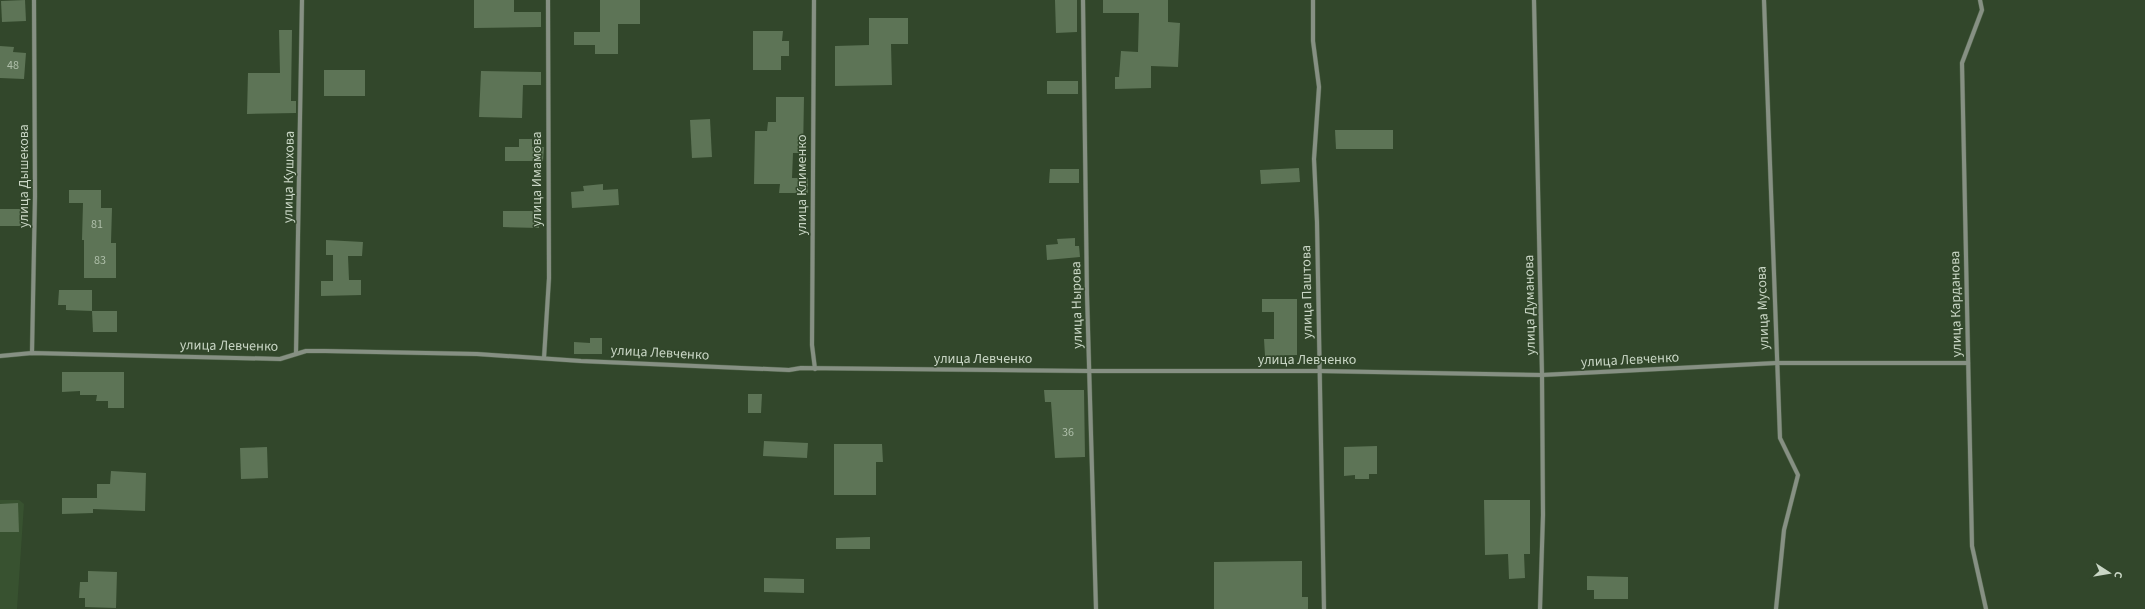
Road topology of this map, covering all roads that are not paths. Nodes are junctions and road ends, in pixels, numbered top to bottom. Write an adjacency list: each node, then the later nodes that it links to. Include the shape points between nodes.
1 (34, 0): 10 (street, улица Дышекова, via 35,196)
2 (302, 0): 11 (street, улица Кушхова)
3 (548, 0): 13 (street, улица Имамова, via 549,278)
4 (814, 0): 16 (street, улица Клименко)
5 (1083, 0): 18 (street, улица Нырова)
6 (1313, 0): 17 (street, улица Паштова, via 1313,41 1319,87 1314,159)
7 (1534, 0): 19 (street, улица Думанова)
8 (1764, 0): 14 (street, улица Мусова)
9 (1980, 0): 15 (street, улица Карданова, via 1982,10 1962,63)
10 (32, 353): 11 (street, улица Левченко, via 280,359); 12 (street, улица Левченко)
11 (296, 354): 13 (street, улица Левченко, via 306,351 477,354)
12 (0, 356)
13 (544, 358): 16 (street, улица Левченко, via 782,370)
14 (1776, 363): 15 (street, улица Левченко); 19 (street, улица Левченко); 23 (street, улица Мусова, via 1780,438 1798,475 1784,530)
15 (1968, 363): 24 (street, улица Карданова, via 1972,546)
16 (814, 369): 18 (street, улица Левченко)
17 (1320, 370): 18 (street, улица Левченко); 19 (street, улица Левченко); 21 (street, улица Паштова)
18 (1089, 371): 20 (street, улица Нырова)
19 (1542, 375): 22 (street, улица Думанова, via 1543,515)
20 (1096, 609)
21 (1324, 609)
22 (1540, 609)
23 (1776, 609)
24 (1986, 609)

